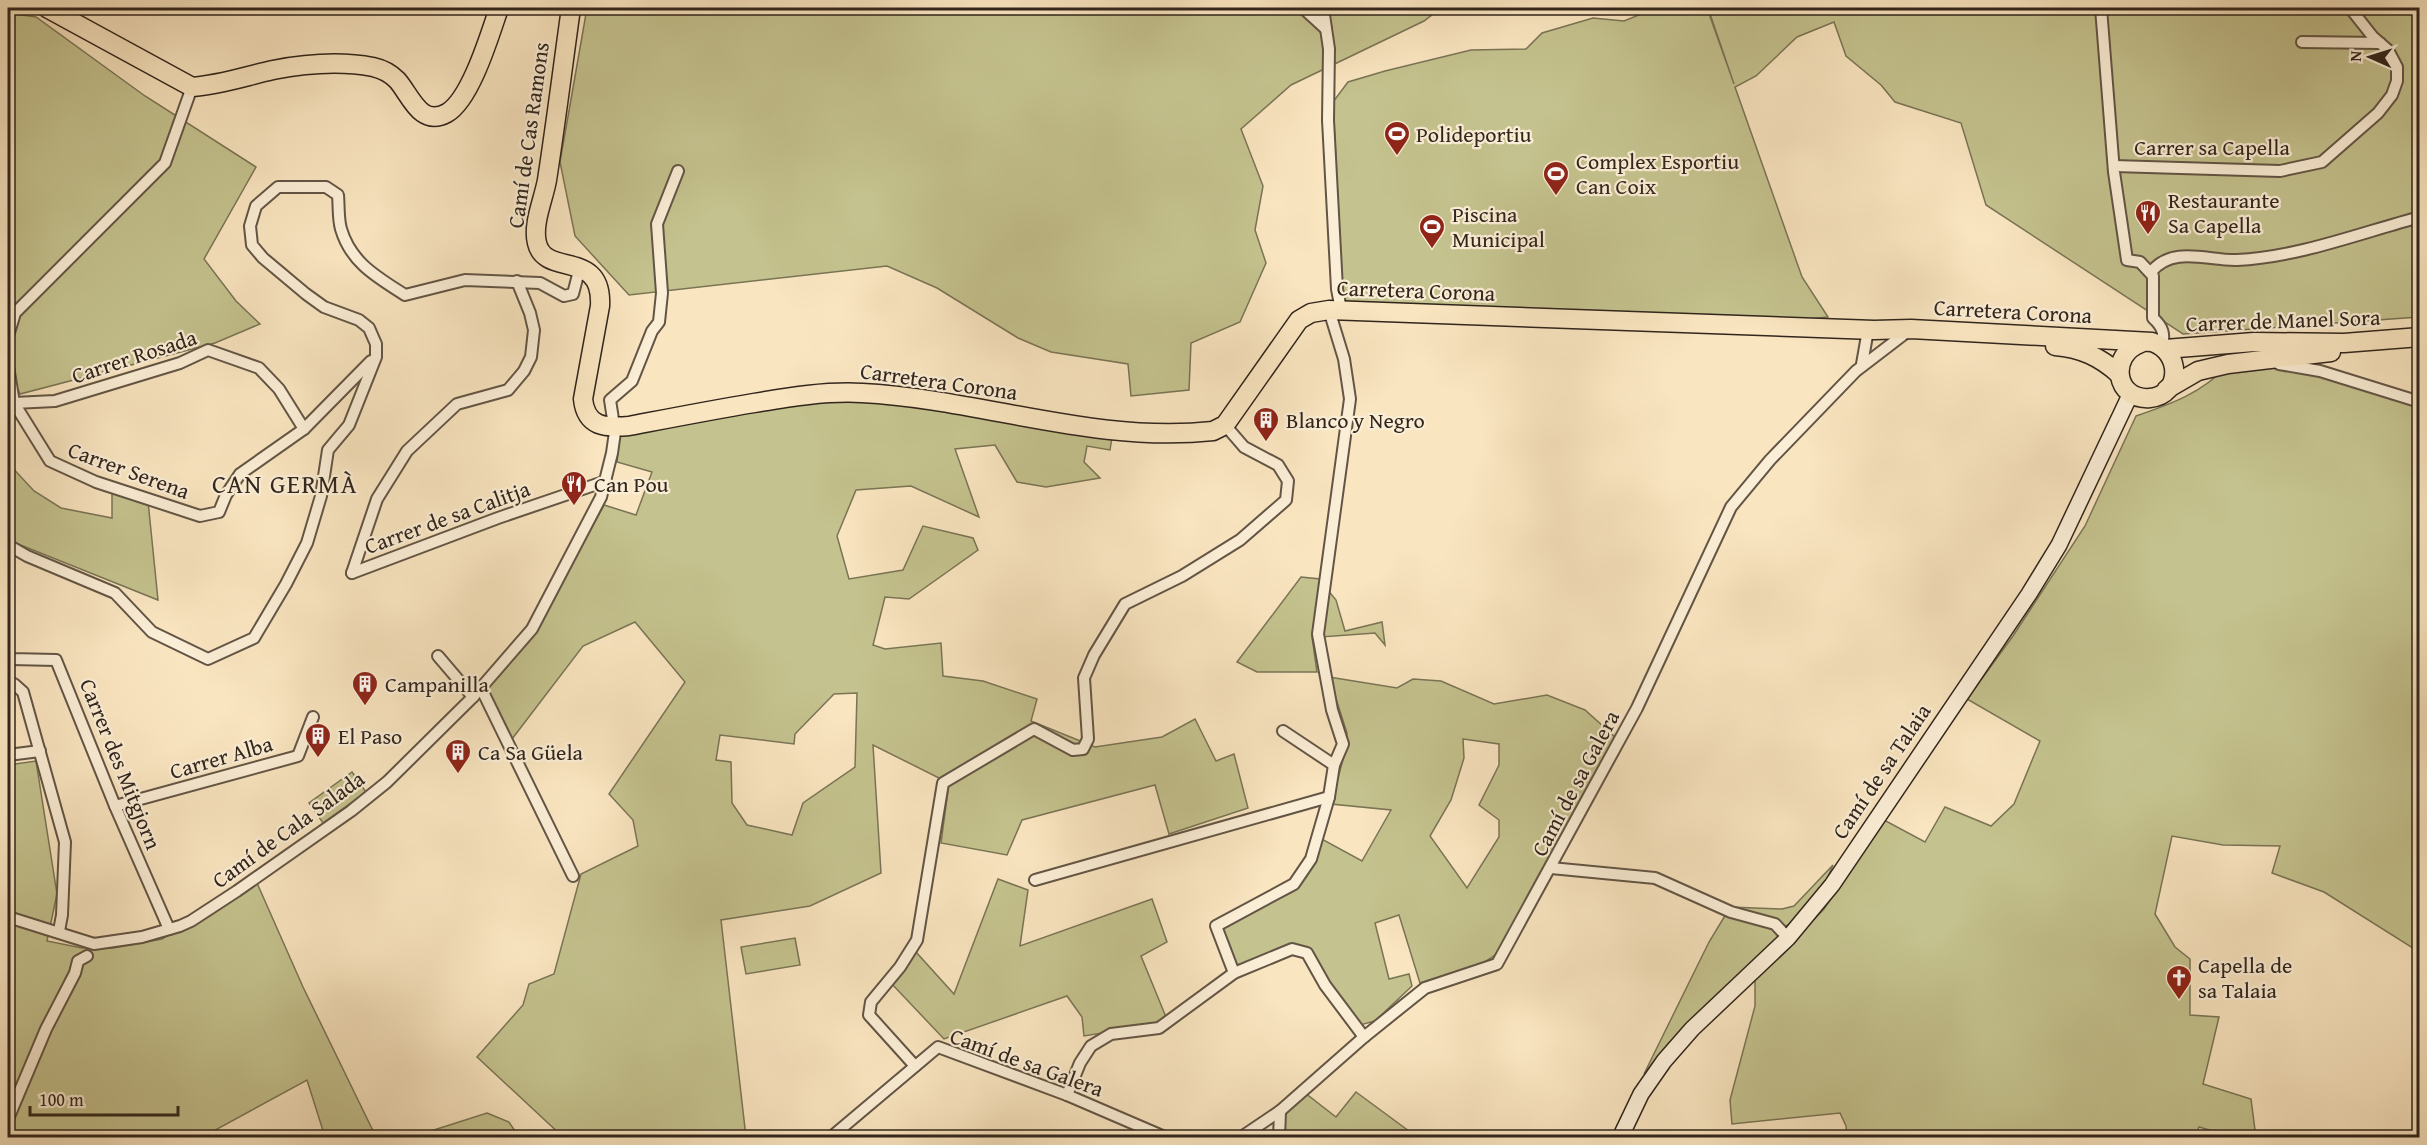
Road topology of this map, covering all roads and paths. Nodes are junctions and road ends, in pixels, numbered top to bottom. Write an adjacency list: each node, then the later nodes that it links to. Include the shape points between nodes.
1 (47, 8): 11 (main road)
2 (499, 8): 11 (main road, via 467,89 447,113 422,114 386,71 360,66 315,65 274,70)
3 (571, 8): 15 (main road, Camí de Cas Ramons, via 536,233 540,251 547,257)
4 (1304, 8): 8 (street)
5 (1323, 8): 8 (street)
6 (2101, 8): 12 (street, Carrer sa Capella)
7 (2350, 8): 10 (street, Carrer sa Capella)
8 (1326, 30): 18 (street)
9 (2302, 42): 10 (street)
10 (2380, 43): 12 (street, Carrer sa Capella, via 2397,67 2392,95 2378,113 2322,162 2280,171)
11 (192, 87): 21 (street, via 165,162 15,313)
12 (2114, 166): 16 (street, Carrer sa Capella, via 2127,260 2140,262)
13 (678, 171): 36 (street, Camí de Cala Salada, via 657,224 660,318 632,381 610,400)
14 (2420, 217): 16 (street, via 2280,256 2234,260 2175,258 2163,261)
15 (580, 267): 17 (street, via 573,294 564,296 540,283); 36 (main road, via 597,281 601,292 584,387 584,409 595,423)
16 (2151, 272): 24 (street, via 2153,318 2164,333)
17 (517, 281): 26 (street, via 465,280 405,295 365,270 340,228 338,195 326,187 278,187 256,206 249,226 252,245 324,307 359,320 369,328 376,344); 38 (street, Carrer de sa Calitja, via 534,330 531,357 524,371 508,390 457,404 407,451 377,500 352,573)
18 (1335, 310): 19 (main road, Carretera Corona); 35 (main road, Carretera Corona, via 1311,313 1299,320); 49 (street, via 1350,399 1318,634 1332,710 1343,744)
19 (1875, 330): 20 (main road, Carretera Corona); 23 (main road, Carretera Corona, via 2068,336); 25 (street); 28 (street)
20 (1903, 335): 25 (street, Camí de sa Galera); 30 (main road, Carretera Corona, via 2066,346 2097,357)
21 (8, 336)
22 (2411, 338): 24 (main road, Carrer de Manel Sora); 27 (main road, Carrer de Manel Sora)
23 (2141, 343): 24 (main road, via 2152,342); 30 (main road, via 2124,354)
24 (2164, 348): 31 (main road, via 2175,365 2174,378)
25 (1877, 353): 28 (street, Camí de sa Galera)
26 (376, 357): 37 (street, Carrer Serena); 39 (street, via 349,425 328,450 321,496 307,543 254,638 208,659 152,632 115,593)
27 (2261, 360): 31 (main road, Carrer de Manel Sora, via 2198,371); 33 (street, via 2320,371)
28 (1862, 364): 52 (street, Camí de sa Galera, via 1731,507 1637,708)
29 (8, 366): 34 (street)
30 (2119, 374): 32 (main road)
31 (2167, 389): 32 (main road, via 2153,397 2142,398)
32 (2132, 393): 58 (street, Camí de sa Talaia, via 2059,545 2029,594 1832,885)
33 (2420, 402)
34 (14, 403): 37 (street, Carrer Rosada, via 55,401 180,363 208,350 259,368 279,389); 37 (street, Carrer Serena, via 50,461 96,482 200,516 219,512 240,474)
35 (1225, 425): 36 (main road, Carretera Corona, via 1200,433 1138,434 1065,425 949,402 861,393 808,394); 62 (street, via 1244,447 1278,465 1288,480 1286,500 1240,540 1182,576 1125,604 1083,678 1088,739 1083,749 1073,750 1035,729 943,783 917,940 871,1002 869,1014)
36 (615, 427): 38 (street, Camí de Cala Salada)
37 (304, 429)
38 (606, 481): 43 (street, Camí de Cala Salada, via 596,512 532,628)
39 (8, 545)
40 (8, 655): 51 (street, Carrer des Mitgjorn, via 11,659 56,660)
41 (438, 656): 44 (street)
42 (8, 684): 47 (street, via 23,692)
43 (481, 688): 44 (street, Camí de Cala Salada); 53 (street)
44 (473, 697): 56 (street, Camí de Cala Salada, via 419,753 351,811 191,921)
45 (313, 717): 51 (street, Carrer Alba, via 298,756)
46 (1283, 732): 49 (street)
47 (40, 751): 48 (street); 57 (street, via 65,842)
48 (8, 755)
49 (1334, 765): 50 (street)
50 (1329, 797): 54 (street); 60 (street, via 1311,859 1294,884 1216,926)
51 (115, 806): 56 (street, Carrer des Mitgjorn)
52 (1551, 868): 58 (street, via 1655,878 1731,912 1775,924); 61 (street, Camí de sa Galera, via 1497,964 1425,988)
53 (573, 876)
54 (1035, 880)
55 (8, 917): 57 (street, Camí de Cala Salada)
56 (169, 929): 59 (street, Camí de Cala Salada)
57 (58, 931): 59 (street, Camí de Cala Salada)
58 (1788, 938): 70 (street, Camí de sa Talaia, via 1692,1029 1664,1061 1641,1094)
59 (94, 944): 65 (street, via 46,1029)
60 (1234, 973): 61 (street, via 1292,949 1307,953 1325,985); 63 (street, via 1159,1028 1111,1034 1091,1046)
61 (1364, 1037): 64 (street, Camí de sa Galera)
62 (915, 1066): 63 (street, Camí de sa Galera, via 938,1047); 66 (street, Camí de sa Galera)
63 (1067, 1095): 67 (street, Camí de sa Galera)
64 (1280, 1111): 68 (street, Camí de sa Galera); 69 (street)
65 (8, 1119)
66 (830, 1137)
67 (1167, 1137)
68 (1240, 1137)
69 (1279, 1137)
70 (1620, 1137)

